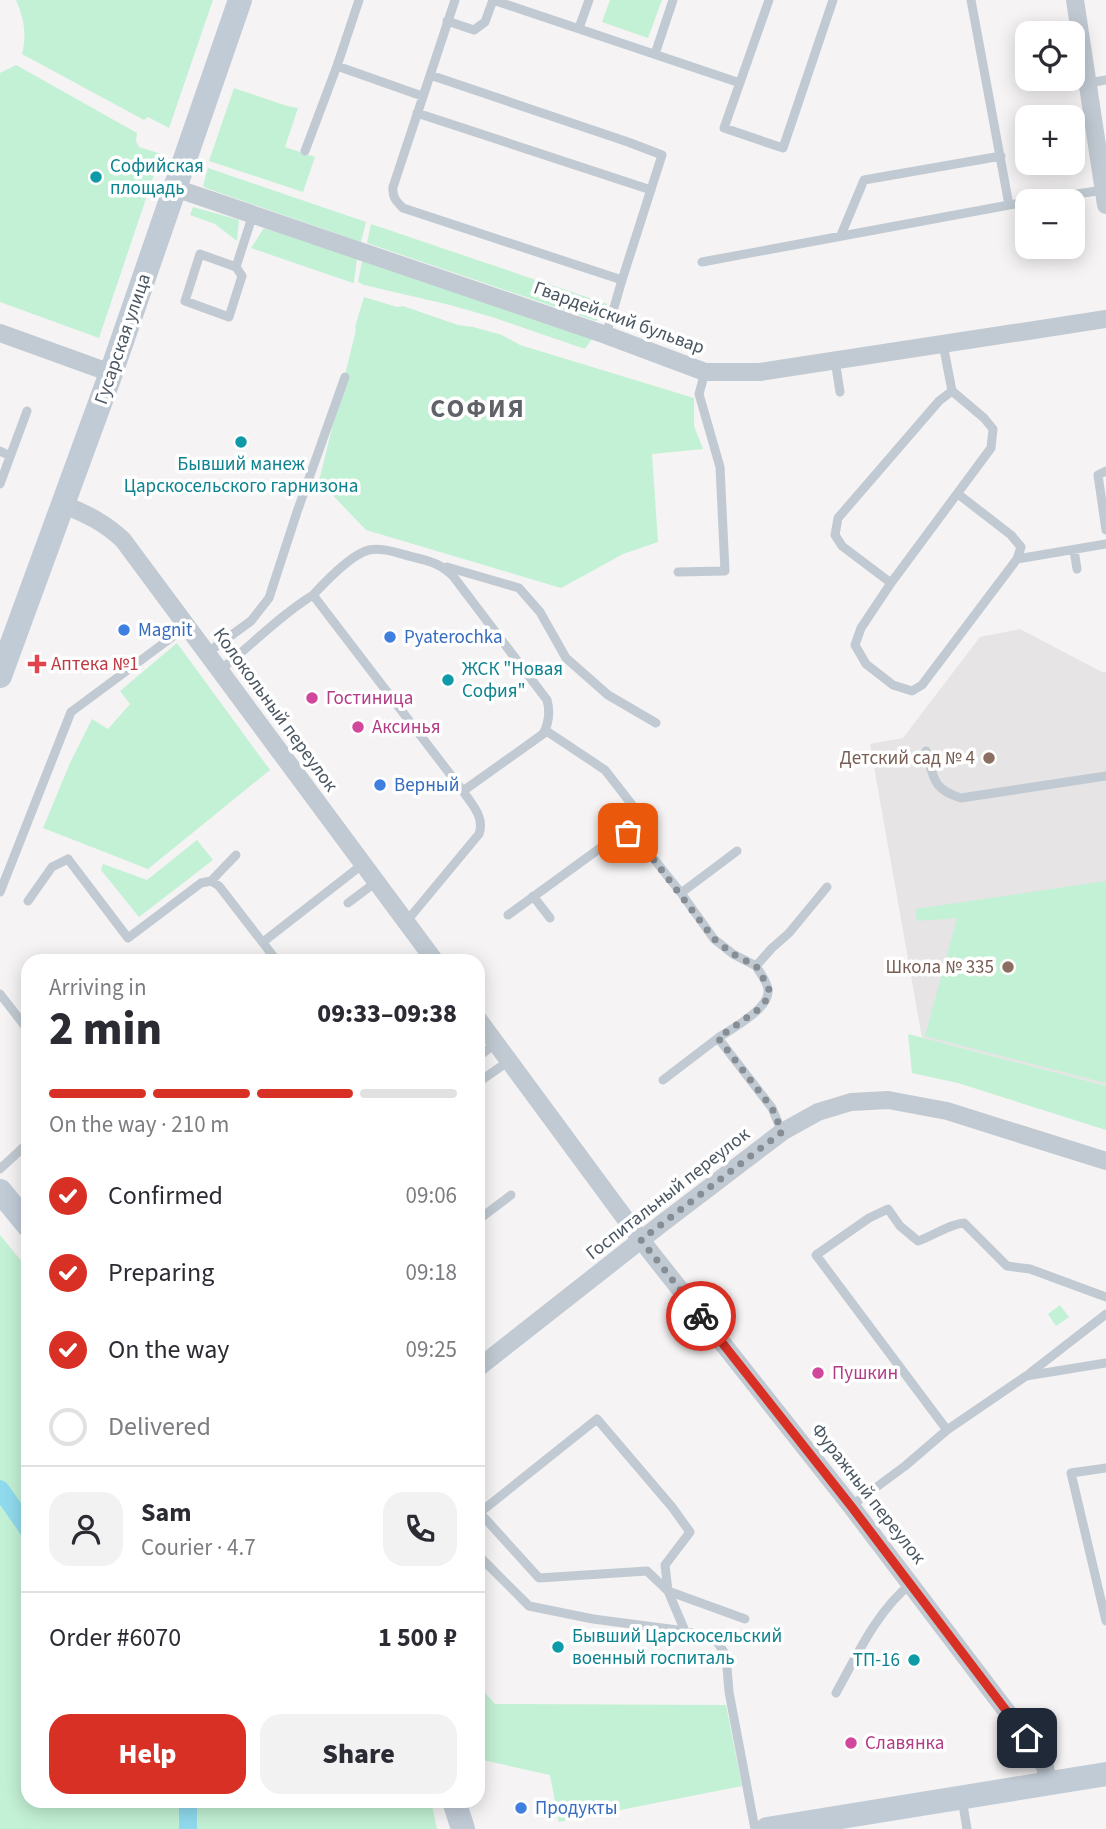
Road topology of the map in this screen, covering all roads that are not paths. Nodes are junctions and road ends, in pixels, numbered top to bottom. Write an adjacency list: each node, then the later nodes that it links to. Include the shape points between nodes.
1 (240, 0): 21 (street, Гусарская улица)
2 (359, 0): 13 (lane)
3 (454, 0): 10 (lane)
4 (589, 0): 11 (lane)
5 (673, 0): 12 (lane)
6 (769, 0): 16 (lane)
7 (833, 0): 16 (lane, via 783,148 724,128)
8 (971, 0): 20 (lane)
9 (1075, 0): 15 (street)
10 (447, 21): 11 (lane, via 474,30 485,22 494,0); 14 (lane)
11 (579, 28): 12 (lane)
12 (655, 54): 16 (lane)
13 (337, 66): 17 (lane); 19 (lane)
14 (430, 75): 17 (lane); 22 (lane, via 662,155)
15 (1097, 81): 23 (street)
16 (740, 83)
17 (422, 96): 18 (lane)
18 (417, 113): 22 (lane); 31 (lane, via 393,187 392,194 403,208)
19 (306, 151)
20 (1000, 156): 26 (lane); 28 (lane, via 864,180)
21 (175, 188): 27 (street, Гвардейский бульвар); 38 (street, Гусарская улица)
22 (651, 190): 31 (lane)
23 (1105, 198): 24 (lane)
24 (1085, 199)
25 (1015, 204): 26 (lane)
26 (1009, 205): 28 (lane)
27 (253, 214): 30 (lane); 34 (street, Гвардейский бульвар)
28 (841, 236): 29 (lane)
29 (702, 262)
30 (236, 267): 30 (lane, via 200,254 185,301 229,317 242,276)
31 (622, 280): 34 (lane)
32 (1106, 319): 35 (street, Гвардейский бульвар)
33 (0, 333): 38 (street)
34 (606, 335): 37 (street, Гвардейский бульвар)
35 (943, 344): 36 (street, Гвардейский бульвар); 40 (lane)
36 (835, 360): 37 (street, Гвардейский бульвар, via 760,372); 41 (lane)
37 (705, 372): 55 (lane, via 699,394 720,467 725,571)
38 (111, 373): 48 (street, Гусарская улица)
39 (345, 377): 60 (lane, via 268,598 251,621)
40 (952, 391): 47 (lane, via 993,429 991,448); 56 (lane, via 838,518 835,535 842,546)
41 (840, 392)
42 (27, 411): 44 (lane)
43 (0, 451): 44 (lane)
44 (10, 456): 46 (lane)
45 (1106, 471): 49 (lane, via 1098,475)
46 (0, 484)
47 (958, 494): 52 (lane, via 1011,535 1021,547); 56 (lane)
48 (64, 505): 58 (street, Колокольный переулок, via 110,527); 59 (street, Гусарская улица)
49 (1106, 530)
50 (1106, 544): 51 (lane)
51 (1074, 550): 52 (lane); 54 (lane)
52 (1017, 559): 56 (lane, via 922,685 912,691 893,685 866,664 855,645)
53 (443, 566): 57 (lane, via 369,550); 63 (lane, via 519,588 540,612 566,658 608,695); 64 (lane, via 547,700)
54 (1077, 569)
55 (678, 572)
56 (891, 583)
57 (313, 595): 61 (lane); 67 (lane)
58 (187, 626): 60 (street, Колокольный переулок); 75 (lane, via 71,712)
59 (6, 639): 62 (street, Гусарская улица)
60 (207, 653): 61 (street, Колокольный переулок)
61 (220, 670): 71 (street, Колокольный переулок)
62 (0, 676)
63 (656, 723)
64 (545, 730): 67 (lane); 68 (lane, via 605,771 640,815)
65 (926, 751): 66 (lane, via 936,784 961,798)
66 (1106, 776)
67 (463, 791): 82 (lane, via 481,819 479,834)
68 (634, 836): 76 (lane); 77 (lane, via 628,833 614,838)
69 (737, 851): 76 (lane)
70 (236, 856): 72 (lane)
71 (363, 864): 73 (street, Колокольный переулок); 83 (lane)
72 (211, 881): 78 (lane, via 201,883 128,939 68,859 52,867); 83 (lane)
73 (376, 882): 79 (lane); 82 (street, Колокольный переулок)
74 (827, 887): 86 (lane)
75 (0, 892)
76 (681, 893): 86 (lane, via 714,939)
77 (533, 896): 80 (lane); 81 (lane)
78 (28, 901)
79 (348, 903)
80 (508, 915)
81 (550, 918)
82 (406, 922): 85 (street, Колокольный переулок)
83 (263, 942): 84 (lane)
84 (269, 954)
85 (430, 954)
86 (756, 966): 90 (lane, via 769,988 767,999)
87 (0, 994): 88 (lane)
88 (21, 1021)
89 (485, 1028): 91 (street)
90 (718, 1038): 95 (lane); 96 (lane, via 772,1108)
91 (496, 1043): 92 (lane); 93 (street)
92 (485, 1052)
93 (509, 1061): 94 (lane); 104 (street)
94 (485, 1078)
95 (663, 1080)
96 (782, 1132): 98 (street, Госпитальный переулок, via 818,1112 851,1102 888,1100 947,1111); 104 (street, Госпитальный переулок)
97 (21, 1150): 99 (lane)
98 (1106, 1161)
99 (0, 1169)
100 (0, 1191): 103 (street)
101 (511, 1195): 102 (lane)
102 (485, 1215)
103 (21, 1216)
104 (641, 1240): 107 (street, Госпитальный переулок); 112 (street, Фуражный переулок)
105 (1106, 1297): 110 (lane, via 1030,1269 1007,1266 964,1223 918,1241 888,1209 816,1255)
106 (1106, 1314): 109 (lane)
107 (485, 1363)
108 (1106, 1363): 109 (lane)
109 (1028, 1375): 110 (lane)
110 (947, 1430): 112 (lane)
111 (1106, 1468): 119 (lane, via 1071,1473)
112 (851, 1506): 116 (street, Фуражный переулок)
113 (485, 1508): 117 (lane, via 597,1419 690,1532 665,1565)
114 (485, 1520): 117 (lane, via 539,1578 647,1571)
115 (485, 1562): 120 (lane, via 529,1606)
116 (911, 1584): 121 (lane, via 869,1634); 123 (street, Фуражный переулок, via 1039,1754)
117 (668, 1591): 118 (lane); 120 (lane)
118 (745, 1619)
119 (1106, 1621)
120 (685, 1631): 127 (lane, via 717,1642 726,1655)
121 (836, 1693)
122 (1106, 1774): 123 (street)
123 (1048, 1783): 124 (street)
124 (962, 1797): 128 (street); 129 (lane)
125 (456, 1808): 126 (street)
126 (463, 1829)
127 (755, 1829)
128 (768, 1829)
129 (967, 1829)

